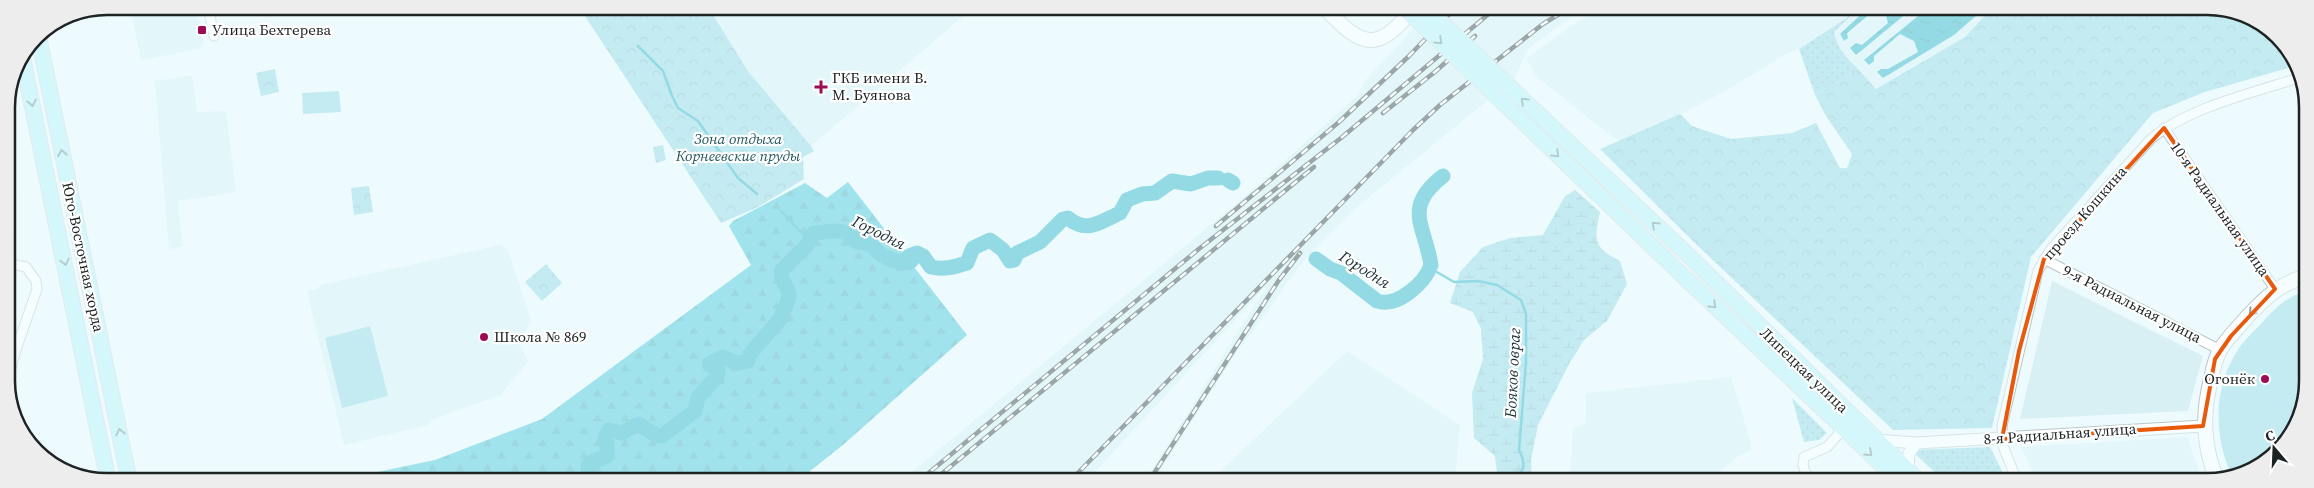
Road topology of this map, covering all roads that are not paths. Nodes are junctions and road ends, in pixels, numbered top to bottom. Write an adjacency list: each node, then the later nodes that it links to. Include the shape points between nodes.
1 (210, 15): 6 (street)
2 (1332, 15): 3 (main road, via 1352,35 1362,40 1374,40 1386,37)
3 (1409, 15)
4 (1412, 15): 18 (main road, Липецкая улица, one-way to 18, bridge)
5 (1433, 15): 20 (main road, Липецкая улица, one-way to 5, bridge, via 1691,258)
6 (214, 36)
7 (40, 44): 24 (main road, Юго-Восточная хорда, one-way to 7)
8 (24, 66): 23 (main road, Юго-Восточная хорда, one-way to 23)
9 (2294, 79): 10 (street, проезд Кошкина, via 2183,118)
10 (2164, 128): 11 (street, проезд Кошкина); 14 (street, 10-я Радиальная улица)
11 (2044, 259): 15 (street, 9-я Радиальная улица); 19 (street, проезд Кошкина, via 2038,271 2019,351)
12 (15, 265): 16 (street, via 26,267 36,281 37,290)
13 (2299, 279): 14 (main road)
14 (2275, 289): 15 (main road, one-way to 15)
15 (2220, 350): 17 (main road, via 2207,393)
16 (15, 354)
17 (2203, 426): 19 (street, 8-я Радиальная улица); 22 (main road)
18 (1843, 429): 25 (street, via 1826,447 1804,457); 26 (main road, Липецкая улица, one-way to 26)
19 (2002, 438): 21 (street, 8-я Радиальная улица); 29 (street, проезд Кошкина)
20 (1876, 440): 21 (street, 8-я Радиальная улица); 27 (main road, Липецкая улица)
21 (1917, 443): 28 (street, via 1909,453)
22 (2214, 472)
23 (107, 473)
24 (128, 473)
25 (1805, 473)
26 (1902, 473)
27 (1905, 473)
28 (1909, 473)
29 (2014, 473)

